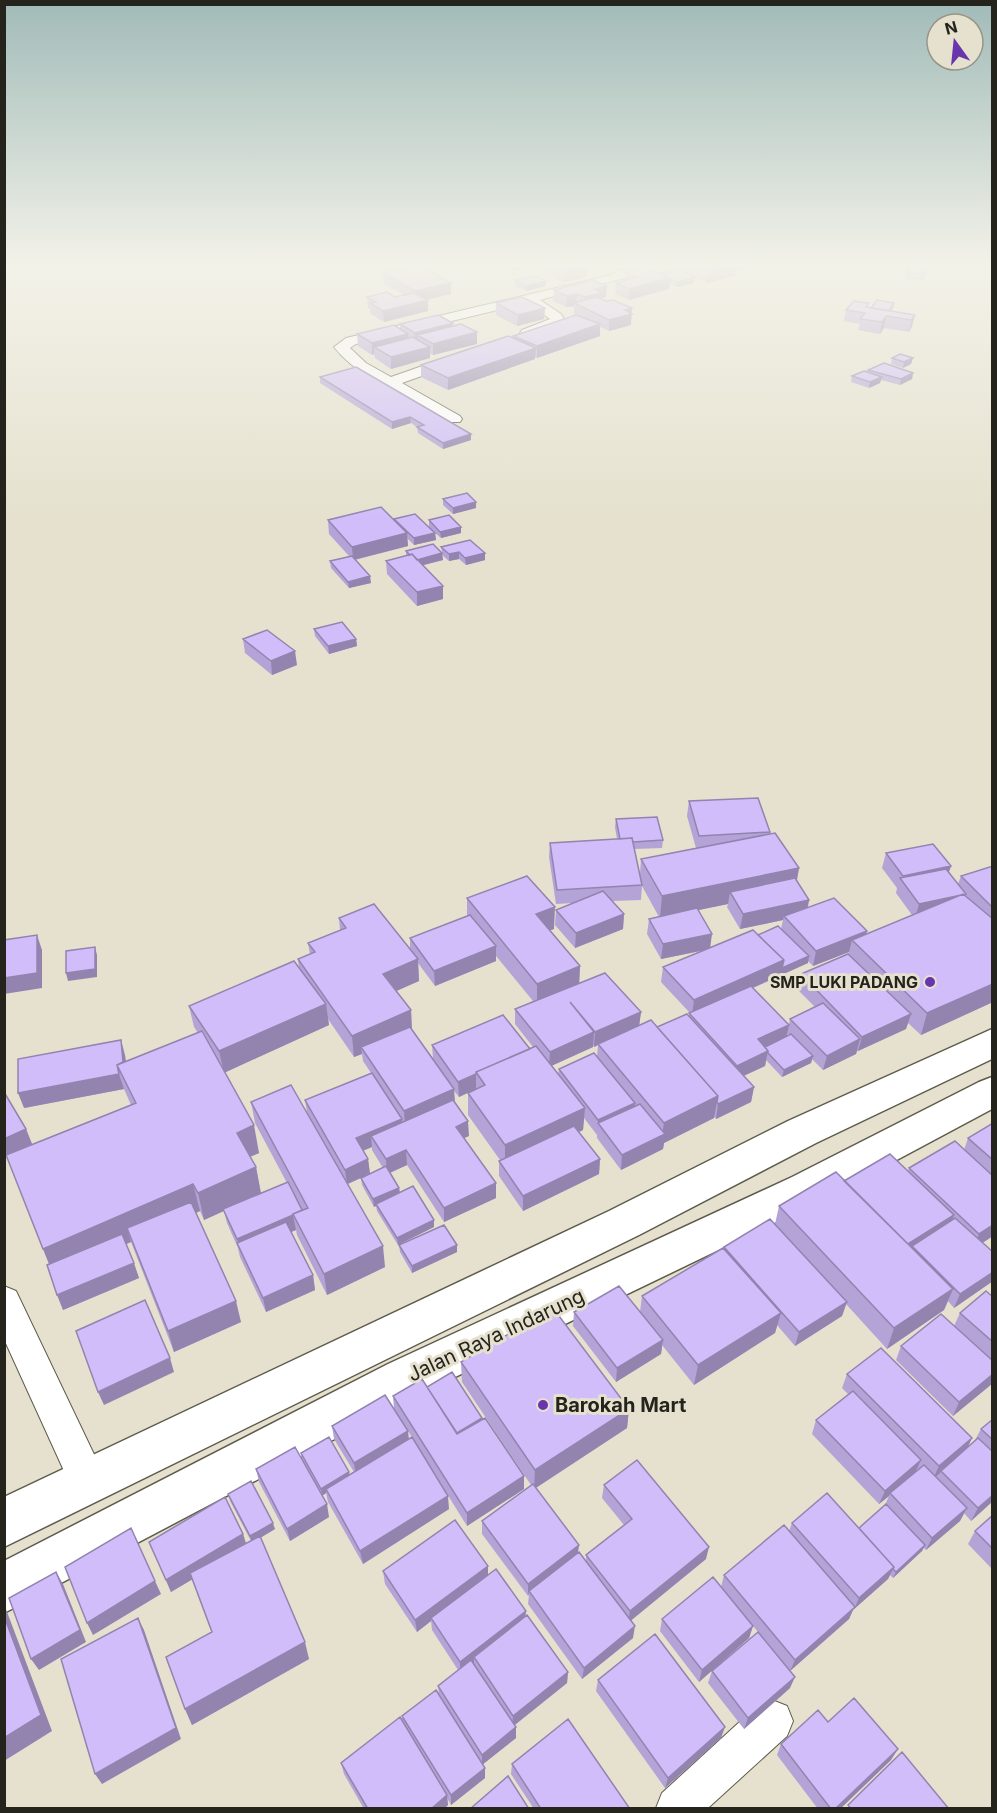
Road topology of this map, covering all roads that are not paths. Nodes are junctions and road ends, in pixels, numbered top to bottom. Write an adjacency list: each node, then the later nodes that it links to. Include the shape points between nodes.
1 (344, 352): 3 (street)
2 (463, 356): 3 (street)
3 (388, 383): 4 (street)
4 (454, 419)
5 (993, 1043): 7 (highway, via 802,1132)
6 (993, 1092): 8 (highway, Jalan Raya Indarung, via 806,1189)
7 (624, 1223): 8 (highway); 10 (highway)
8 (656, 1259): 12 (highway, Jalan Raya Indarung, via 404,1378)
9 (4, 1301): 10 (street)
10 (88, 1482): 11 (highway)
11 (4, 1523)
12 (4, 1588)
13 (772, 1721): 14 (street)
14 (677, 1809)

